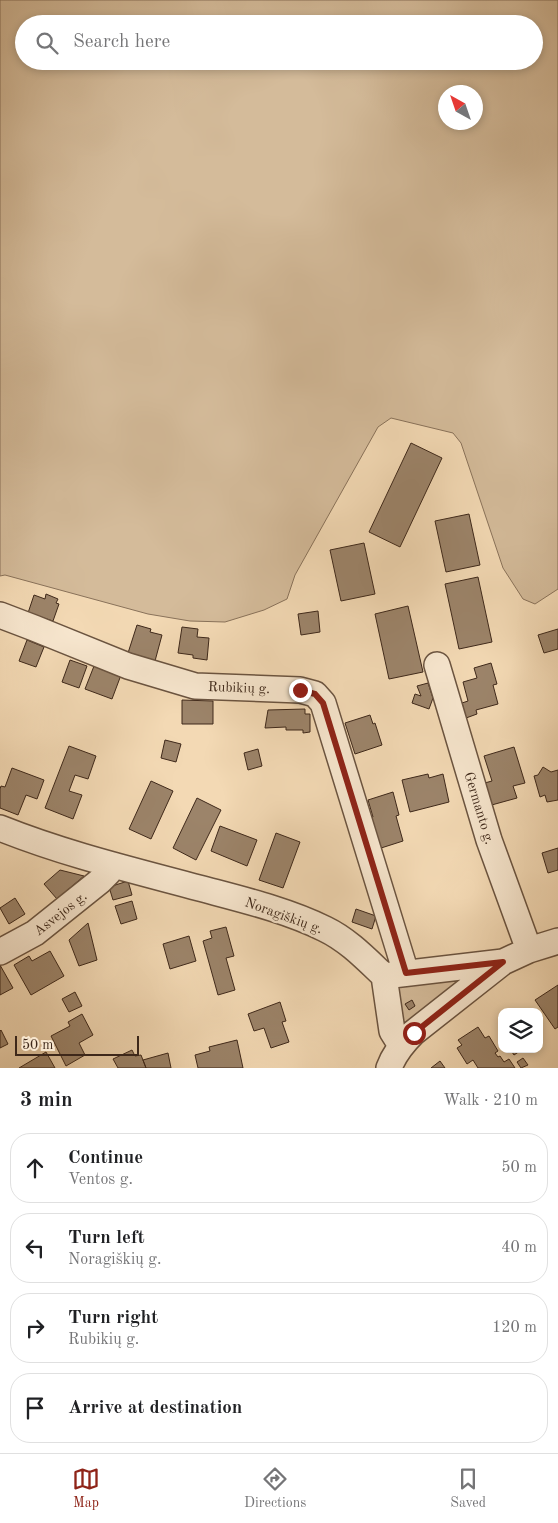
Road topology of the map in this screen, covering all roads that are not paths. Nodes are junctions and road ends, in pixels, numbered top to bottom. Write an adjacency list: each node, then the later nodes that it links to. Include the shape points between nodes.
1 (0, 615): 9 (street, Rubikių g., via 128,666 195,686 300,690 315,694 323,703)
2 (437, 665): 6 (street, Germanto g., via 489,840)
3 (0, 828): 4 (street, Noragiškių g., via 34,842)
4 (111, 865): 7 (street, Asvejos g., via 100,881 35,933); 9 (street, Noragiškių g., via 247,901 326,929)
5 (558, 941): 6 (street)
6 (529, 950): 8 (street)
7 (0, 952)
8 (503, 962): 9 (street); 10 (street)
9 (395, 974): 10 (street, Rubikių g., via 392,1032)
10 (402, 1044): 11 (street)
11 (389, 1068)

